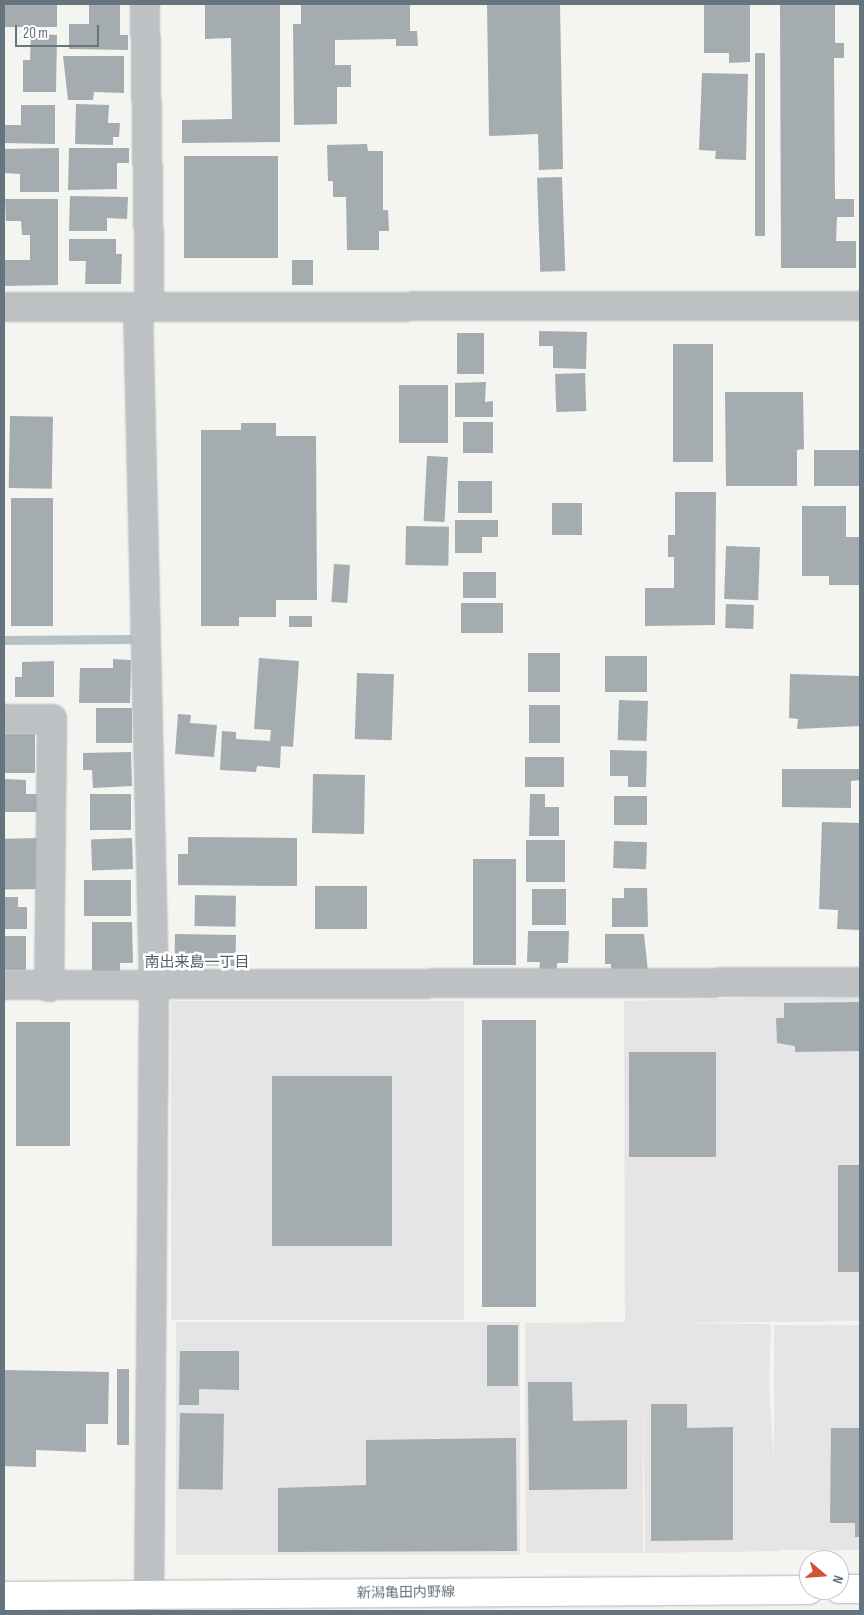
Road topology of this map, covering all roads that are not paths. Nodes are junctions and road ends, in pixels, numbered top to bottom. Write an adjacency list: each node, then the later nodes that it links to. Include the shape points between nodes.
1 (145, 4): 4 (street)
2 (860, 306): 4 (street)
3 (4, 307): 4 (street)
4 (144, 307): 9 (street)
5 (4, 719): 8 (street, via 52,719)
6 (860, 982): 9 (street)
7 (4, 985): 8 (street)
8 (49, 987): 9 (street)
9 (154, 987): 12 (street)
10 (799, 1590): 12 (main road, 新潟亀田内野線)
11 (4, 1596): 12 (main road, 新潟亀田内野線)
12 (150, 1603)

